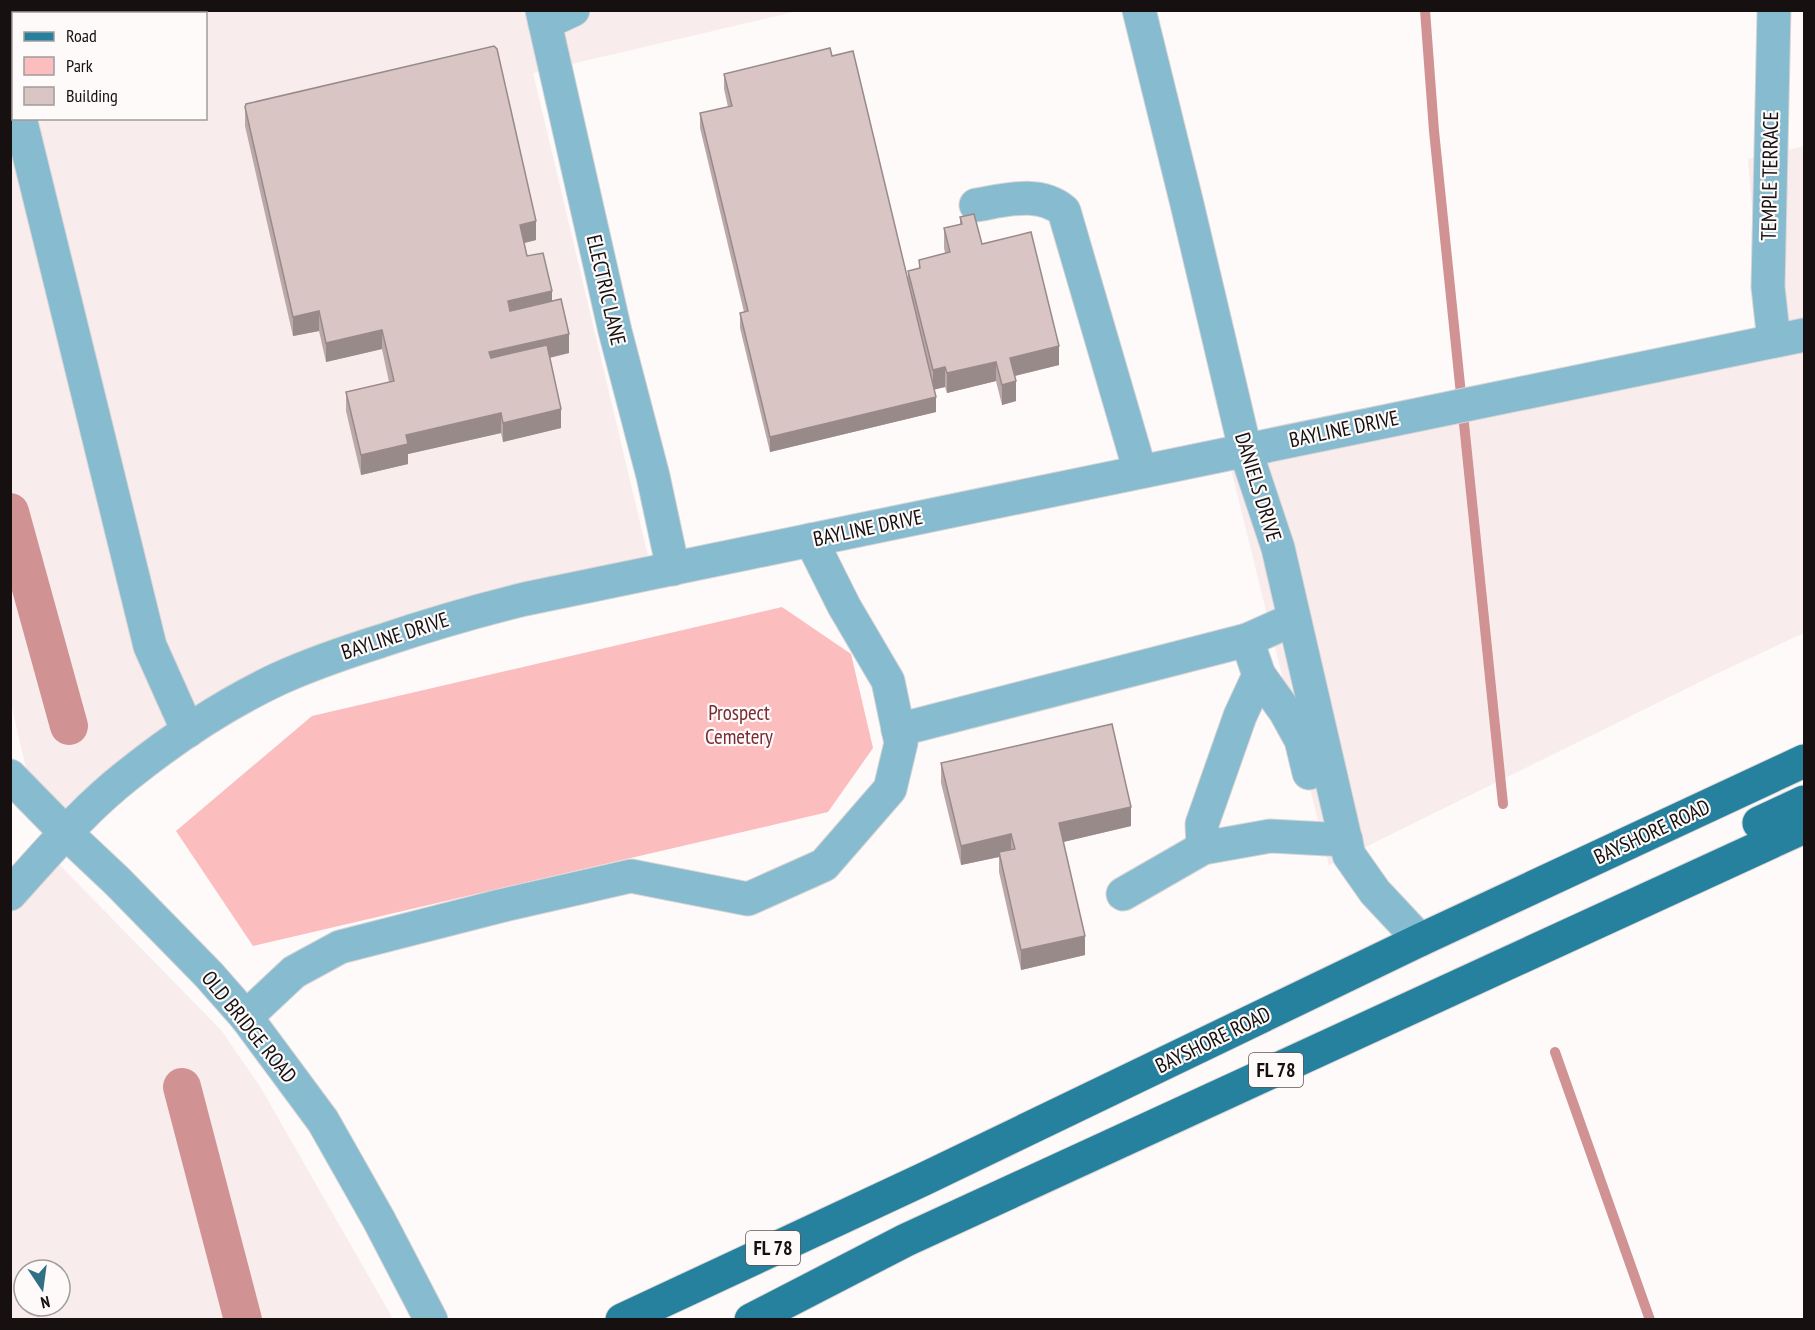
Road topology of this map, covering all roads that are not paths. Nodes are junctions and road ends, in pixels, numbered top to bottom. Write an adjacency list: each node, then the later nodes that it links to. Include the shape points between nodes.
1 (1139, 10): 7 (street, DANIELS DRIVE)
2 (1774, 10): 6 (street, TEMPLE TERRACE, via 1768,287)
3 (553, 15): 10 (street, ELECTRIC LANE, via 615,331)
4 (20, 120): 15 (street, via 150,646)
5 (976, 205): 8 (street, via 1026,197 1054,203 1064,211)
6 (1789, 338): 7 (street, BAYLINE DRIVE)
7 (1245, 449): 8 (street, BAYLINE DRIVE); 11 (street, DANIELS DRIVE, via 1278,548)
8 (1140, 471): 9 (street, BAYLINE DRIVE)
9 (811, 540): 10 (street, BAYLINE DRIVE); 14 (street, via 888,681)
10 (673, 569): 15 (street, BAYLINE DRIVE, via 459,615 325,659 268,684)
11 (1294, 619): 12 (street); 21 (street, DANIELS DRIVE)
12 (1247, 640): 13 (street); 14 (street)
13 (1258, 675): 21 (street, via 1286,711 1301,740); 22 (street, via 1202,824)
14 (898, 730): 27 (street, via 901,743 890,789 824,865 748,899 631,876 500,906 340,947 294,972)
15 (188, 731): 20 (street, BAYLINE DRIVE, via 127,775)
16 (1804, 761): 26 (main road, BAYSHORE ROAD / FL 78)
17 (10, 776): 20 (street, OLD BRIDGE ROAD)
18 (1804, 802): 23 (main road, via 1742,831)
19 (1804, 827): 23 (main road, FL 78)
20 (65, 832): 24 (street, BAYLINE DRIVE); 27 (street, OLD BRIDGE ROAD)
21 (1335, 839): 22 (street, via 1270,836); 26 (street, DANIELS DRIVE, via 1375,892)
22 (1203, 848): 25 (street)
23 (1694, 878): 30 (main road, FL 78, via 906,1240)
24 (10, 894)
25 (1123, 894)
26 (1420, 940): 29 (main road, BAYSHORE ROAD / FL 78)
27 (246, 1017): 28 (street, OLD BRIDGE ROAD, via 323,1121)
28 (431, 1320)
29 (622, 1320)
30 (751, 1320)

